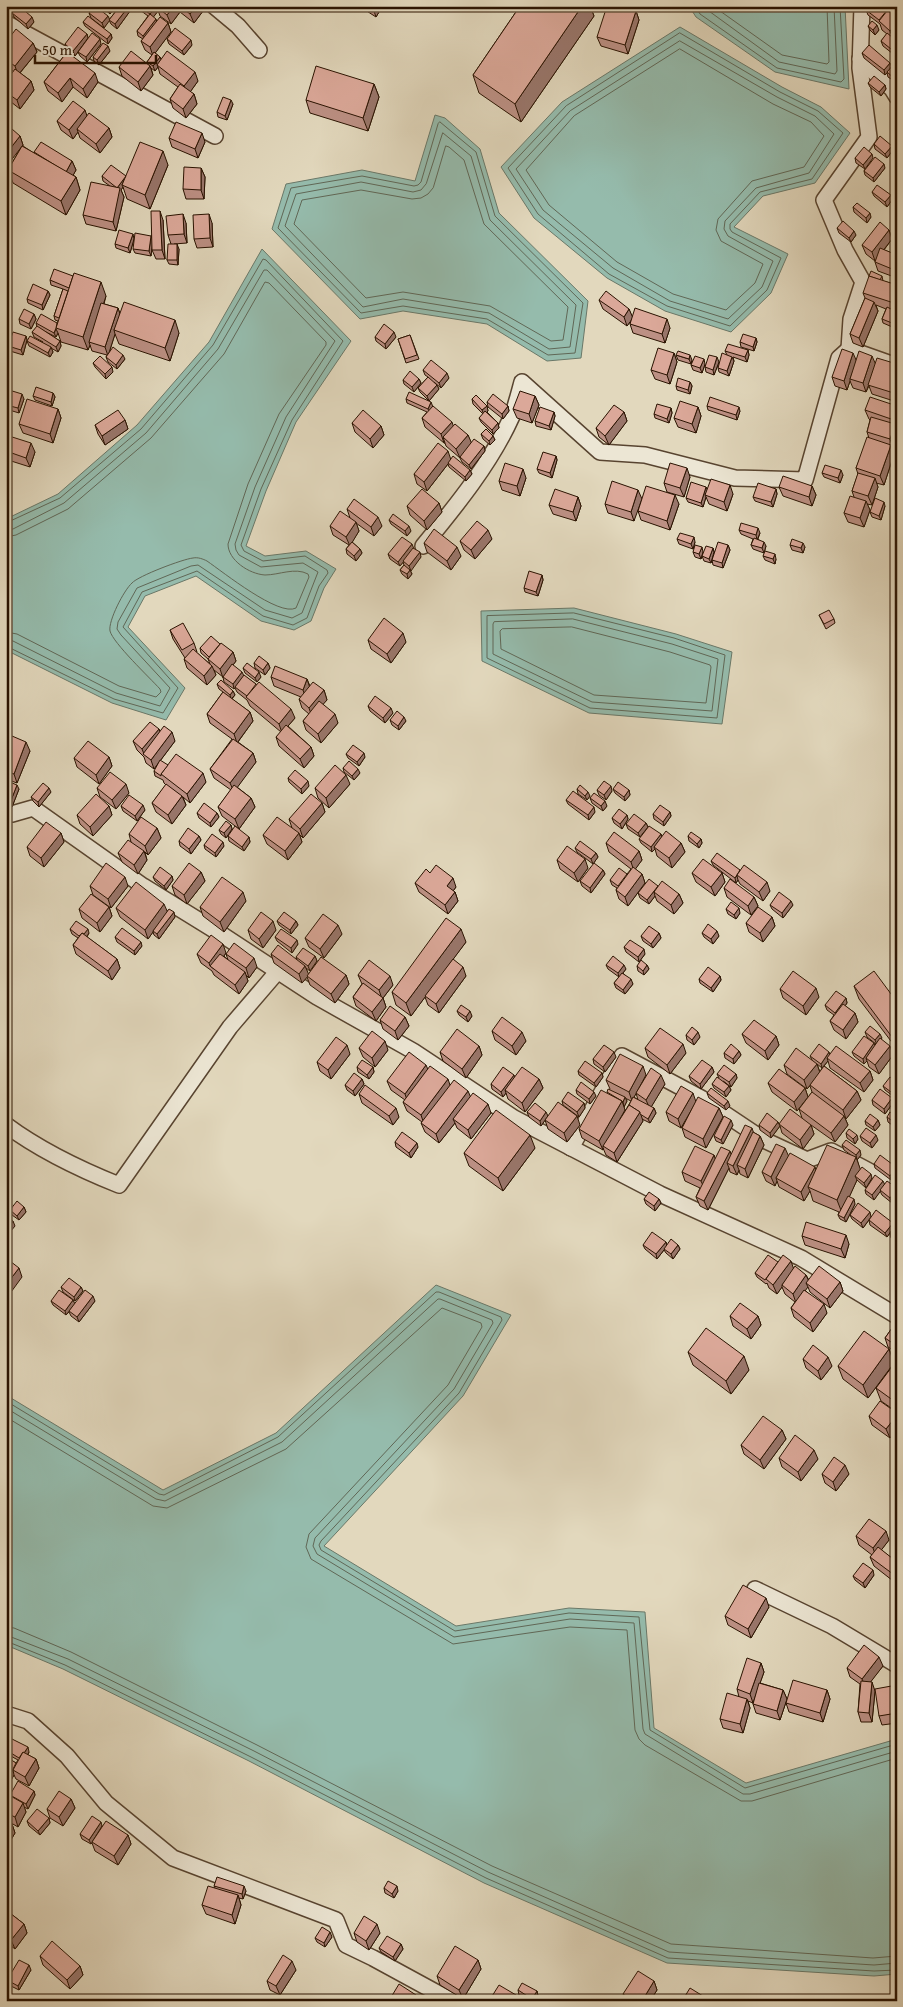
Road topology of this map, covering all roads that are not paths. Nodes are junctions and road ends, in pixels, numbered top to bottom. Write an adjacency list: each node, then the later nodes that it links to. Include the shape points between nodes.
1 (214, 6): 4 (street)
2 (862, 6): 5 (street)
3 (6, 23): 7 (street)
4 (259, 50)
5 (860, 59): 6 (street, via 892,88); 8 (street, via 868,138 824,200 845,250 863,282 852,319)
6 (897, 97)
7 (215, 136)
8 (849, 349): 9 (street); 10 (street, via 840,358 805,480 735,478 644,455 600,452 522,382 512,415 494,450 452,511)
9 (897, 366)
10 (423, 546)
11 (6, 813): 12 (street, via 33,808 143,886)
12 (278, 971): 13 (street, via 230,1027 119,1185 77,1168); 14 (street, via 413,1051 514,1118)
13 (6, 1125)
14 (571, 1148): 15 (street, via 622,1056 701,1098 764,1140 806,1160 831,1151); 16 (street, via 660,1194 801,1258)
15 (897, 1186)
16 (897, 1316)
17 (755, 1589): 18 (street, via 832,1626)
18 (897, 1665)
19 (6, 1714): 20 (street, via 28,1721 67,1756 106,1803 173,1858 336,1920 346,1946)
20 (452, 2001)

